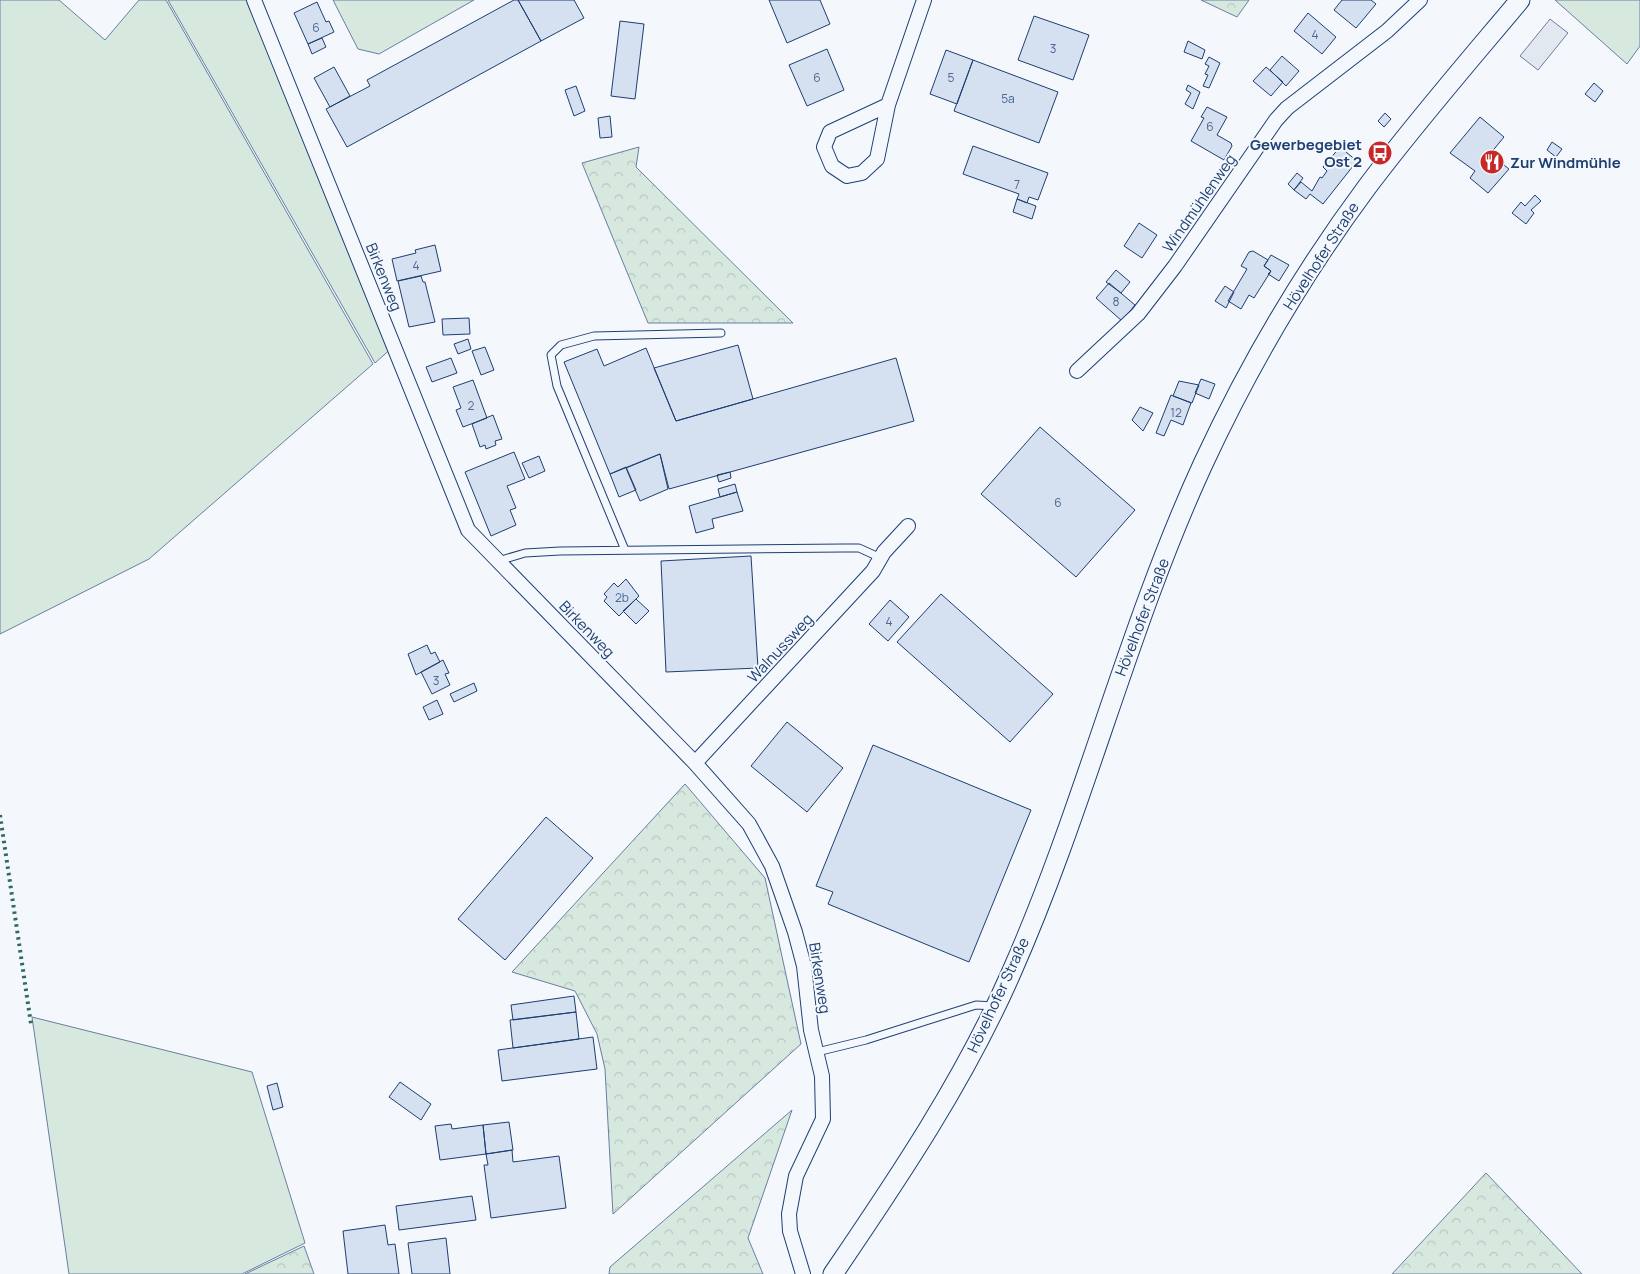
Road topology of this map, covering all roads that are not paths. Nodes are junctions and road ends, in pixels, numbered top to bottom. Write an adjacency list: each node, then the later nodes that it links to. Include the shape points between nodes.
1 (254, 0): 11 (street, Birkenweg, via 468,530)
2 (924, 0): 5 (street)
3 (1420, 0): 7 (street, Windmühlenweg, via 1387,31 1287,108 1138,314)
4 (1520, 0): 13 (main road, Hövelhofer Straße, via 1359,198 1292,298 1230,410 1176,527 1129,650 1065,840)
5 (888, 105): 5 (street, via 877,159 862,173 847,176 832,166 824,147 830,132)
6 (721, 333): 9 (lane, via 594,336 561,345 551,355 557,386)
7 (1077, 371)
8 (908, 526): 10 (street)
9 (626, 550): 10 (lane, via 858,548); 11 (lane, via 525,553)
10 (882, 555): 12 (street, Walnussweg, via 873,571)
11 (498, 562): 12 (street, Birkenweg)
12 (695, 763): 14 (street, Birkenweg, via 750,824 772,866 802,958)
13 (996, 1006): 14 (lane, via 976,1005); 16 (main road, Hövelhofer Straße, via 911,1156)
14 (817, 1052): 15 (street, Birkenweg, via 825,1107 823,1119 796,1176 789,1214 790,1232)
15 (803, 1274)
16 (833, 1274)

